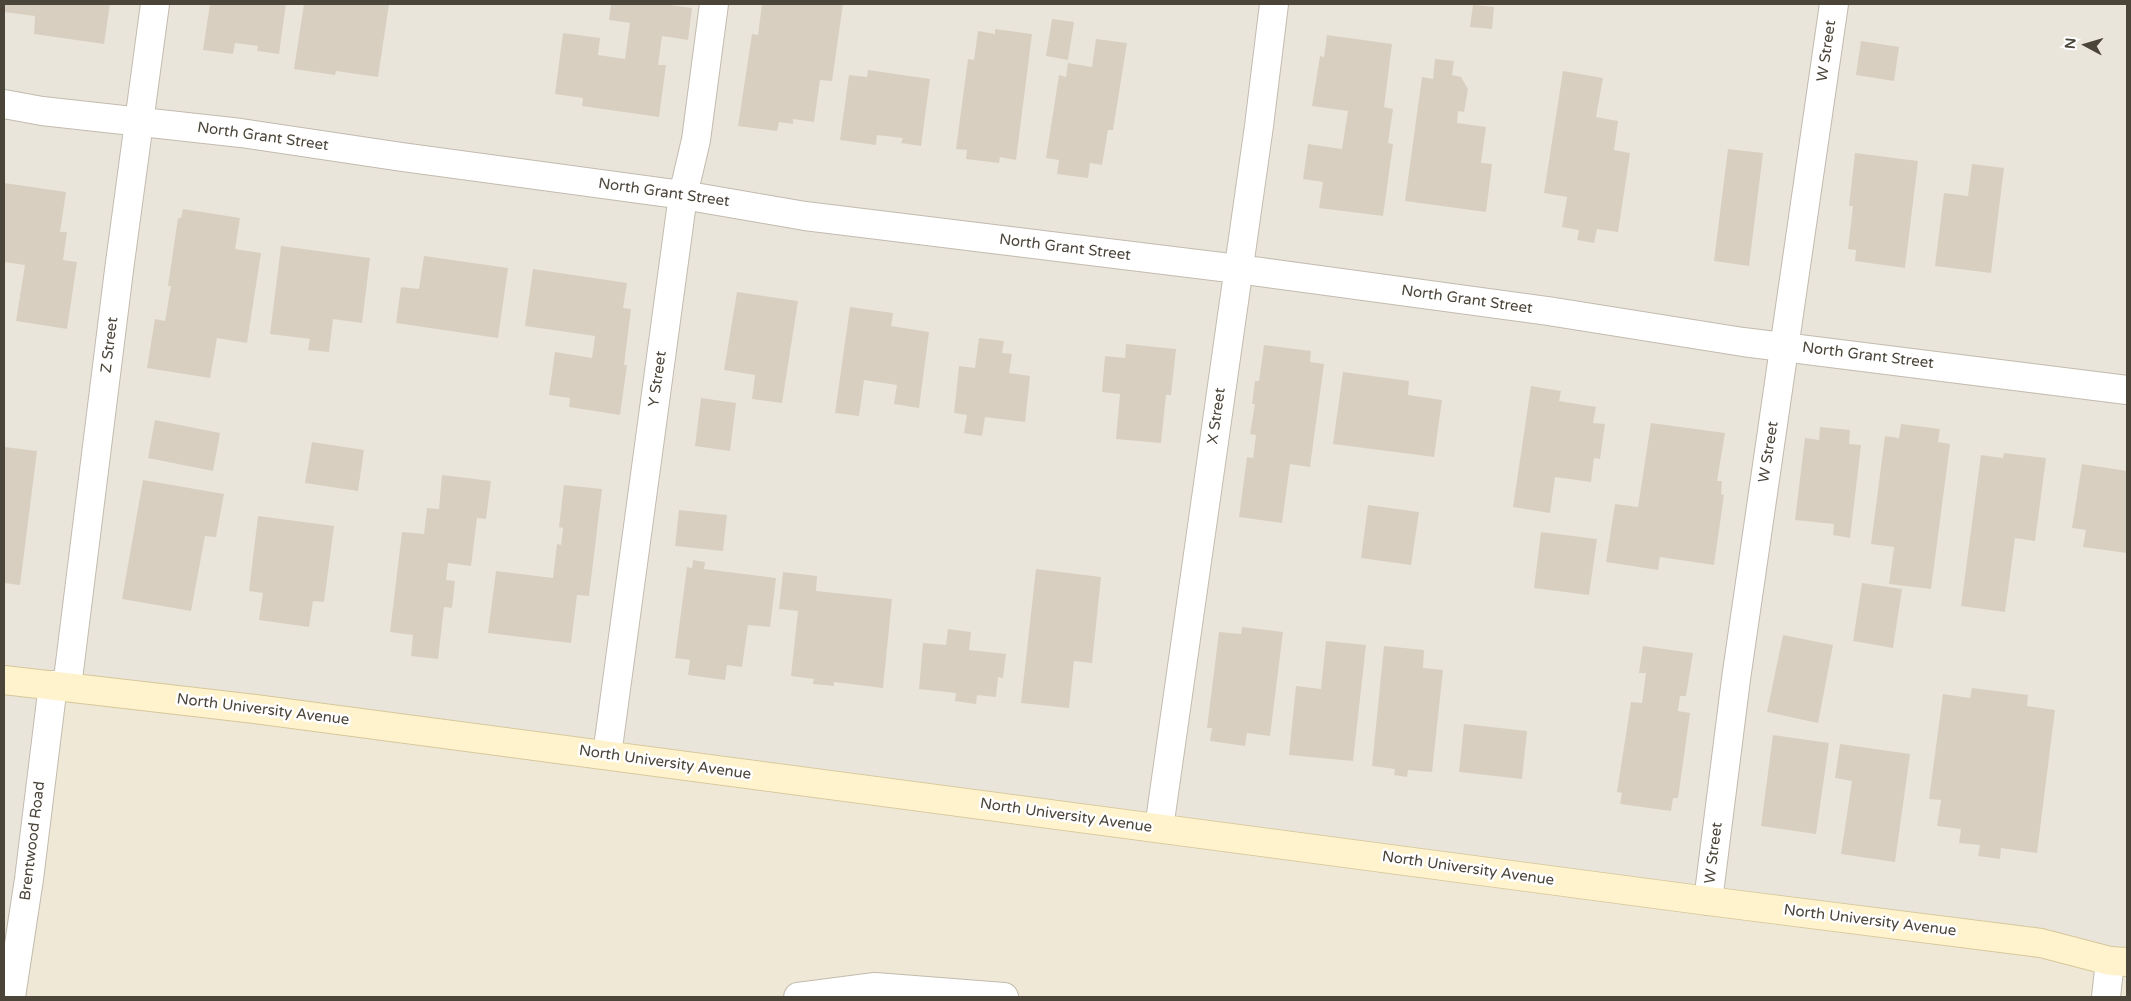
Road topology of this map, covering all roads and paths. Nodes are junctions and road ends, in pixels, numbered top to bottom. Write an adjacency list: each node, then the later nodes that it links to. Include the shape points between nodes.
1 (155, 4): 6 (street, Z Street)
2 (714, 4): 7 (street, Y Street, via 696,140)
3 (1274, 4): 8 (street, X Street)
4 (1834, 4): 9 (street, W Street)
5 (4, 104): 6 (street, North Grant Street)
6 (138, 121): 7 (street, North Grant Street); 12 (street, Z Street)
7 (683, 195): 8 (street, North Grant Street, via 805,216); 13 (street, Y Street)
8 (1238, 269): 9 (street, North Grant Street); 14 (street, X Street)
9 (1785, 346): 10 (street, North Grant Street); 15 (street, W Street, via 1736,679)
10 (2127, 390)
11 (4, 680): 12 (street, North University Avenue)
12 (60, 686): 13 (street, North University Avenue); 17 (street, Brentwood Road)
13 (606, 755): 14 (street, North University Avenue)
14 (1159, 828): 15 (street, North University Avenue)
15 (1708, 901): 16 (street, North University Avenue, via 2041,943)
16 (2119, 962): 20 (street)
17 (12, 997)
18 (798, 997): 19 (street, via 876,987)
19 (1004, 997)
20 (2106, 997)

